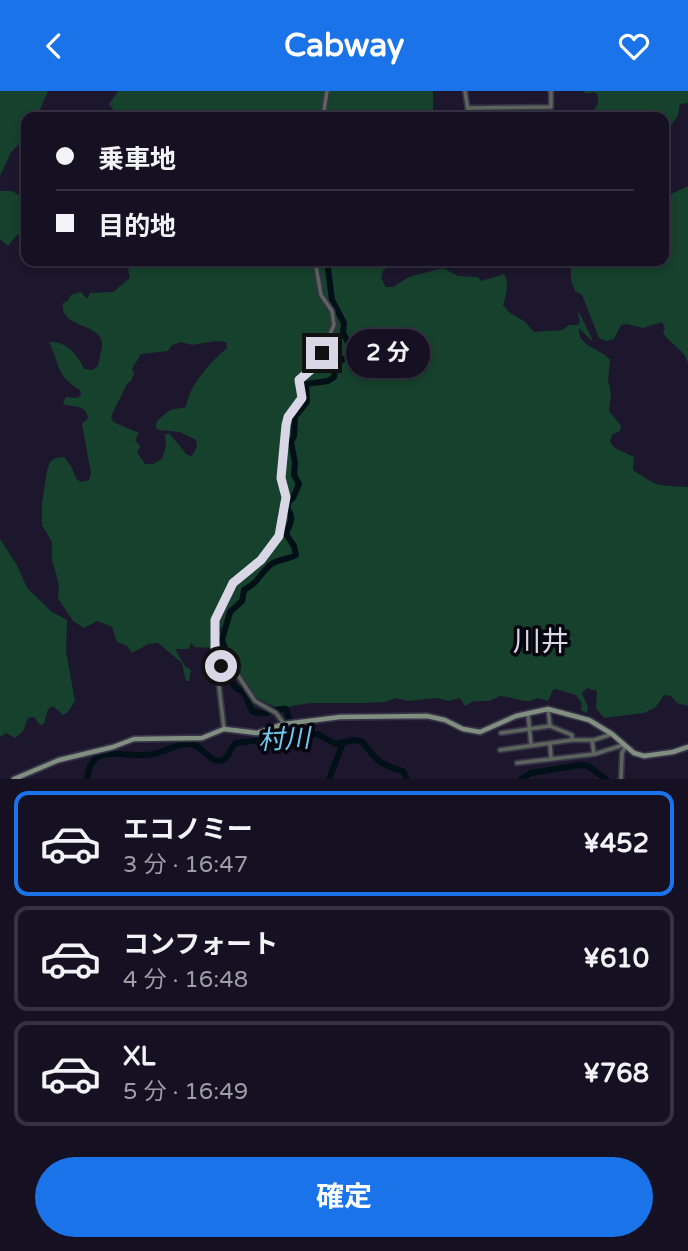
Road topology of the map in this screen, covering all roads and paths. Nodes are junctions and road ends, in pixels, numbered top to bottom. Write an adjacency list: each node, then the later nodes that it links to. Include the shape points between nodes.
1 (327, 91): 5 (street)
2 (465, 91): 4 (street)
3 (551, 91): 4 (street, via 551,107)
4 (468, 108): 6 (street)
5 (324, 112)
6 (468, 112)
7 (316, 266): 8 (street, via 321,295 332,311 334,325 317,363 299,380 302,398 287,421 281,478 286,497 279,536 261,560 236,579 215,620 215,650)
8 (223, 660): 11 (street, via 255,701 276,713); 13 (street, via 219,686)
9 (548, 709): 10 (main road); 12 (street); 16 (main road, via 589,720)
10 (528, 713): 11 (main road, via 480,731 427,716 340,717); 14 (street)
11 (284, 724): 13 (main road, via 257,733)
12 (550, 726): 14 (street); 17 (street, via 572,735)
13 (224, 729): 27 (main road, via 202,738 134,739 58,760)
14 (530, 730): 15 (street); 20 (street)
15 (501, 733)
16 (612, 734): 18 (street); 21 (main road)
17 (572, 740): 18 (street); 19 (street)
18 (592, 740): 24 (street)
19 (550, 744): 20 (street); 25 (street)
20 (531, 745): 23 (street)
21 (624, 746): 22 (main road, via 644,756); 24 (street); 28 (street)
22 (688, 747)
23 (500, 750)
24 (594, 754): 25 (street)
25 (551, 758): 26 (street)
26 (517, 763)
27 (14, 779)
28 (621, 779)

